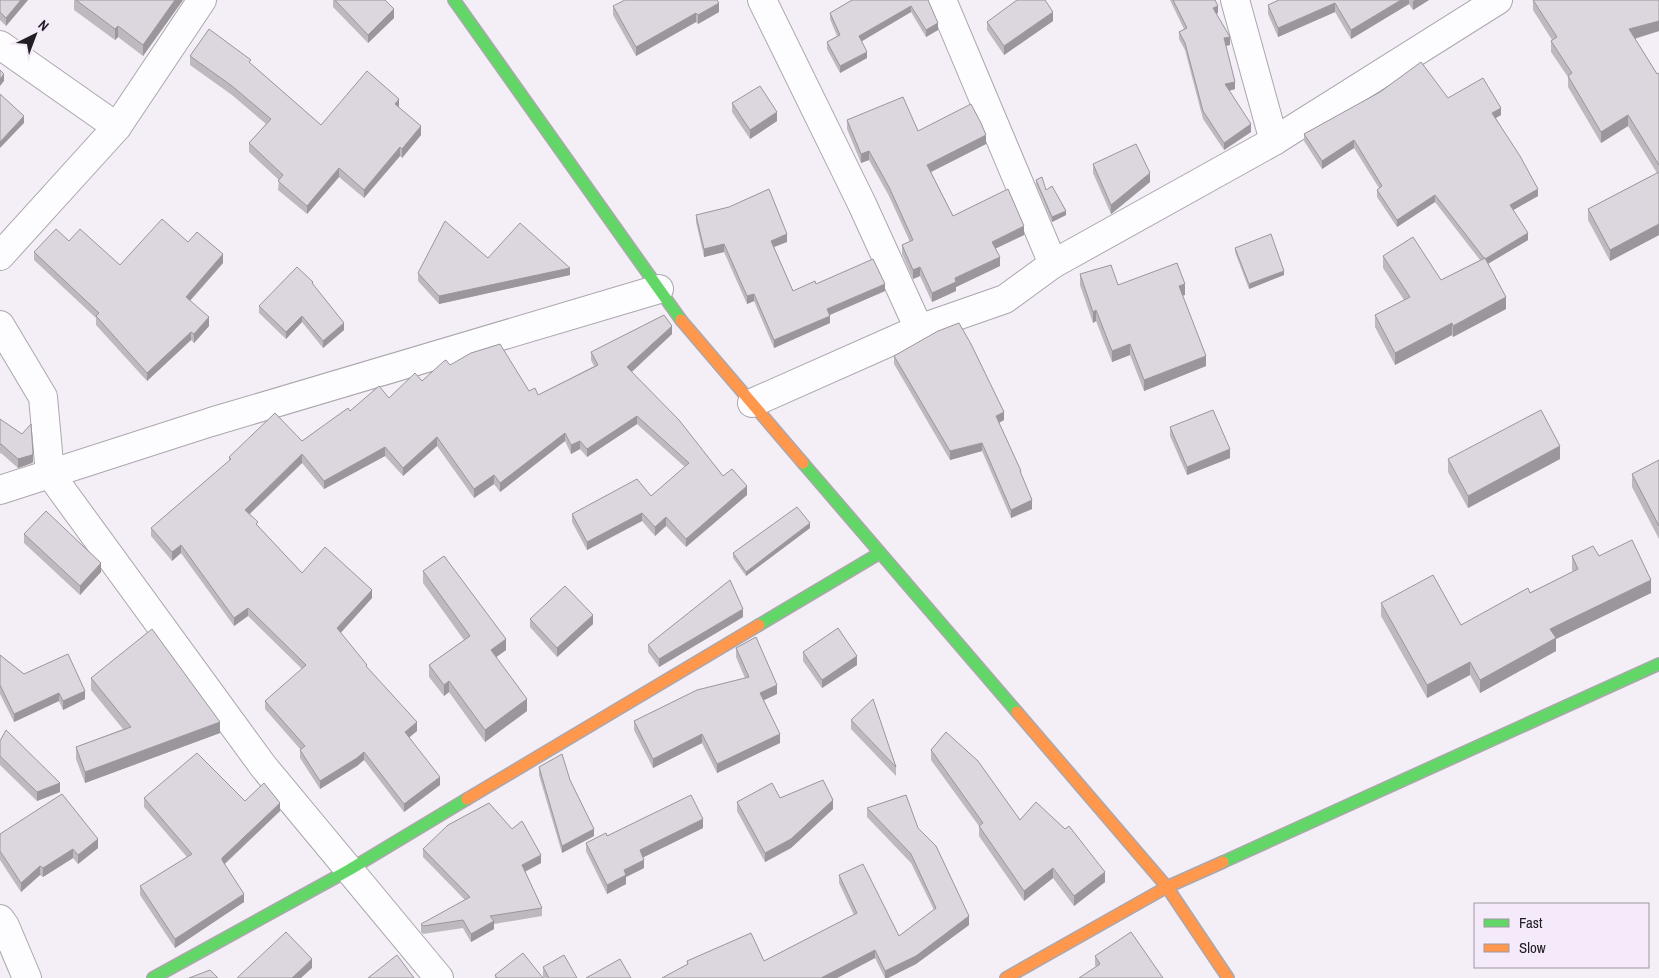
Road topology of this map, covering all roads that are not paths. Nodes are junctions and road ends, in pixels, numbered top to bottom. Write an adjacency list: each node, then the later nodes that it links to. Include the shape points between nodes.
1 (202, 0): 8 (street)
2 (454, 0): 12 (street)
3 (762, 0): 14 (street, via 862,204)
4 (942, 0): 11 (street)
5 (1235, 0): 9 (street)
6 (1498, 0): 9 (street)
7 (0, 45): 8 (street)
8 (117, 127): 10 (street)
9 (1274, 141): 11 (street)
10 (0, 256)
11 (1053, 264): 14 (street, via 1005,299)
12 (659, 289): 15 (street, via 685,326); 16 (street, via 211,422)
13 (0, 325): 16 (street, via 43,396)
14 (918, 329): 15 (street)
15 (752, 403): 18 (street)
16 (50, 474): 17 (street); 20 (street, via 263,766)
17 (0, 490)
18 (880, 553): 20 (street); 21 (street)
19 (1659, 664): 21 (street)
20 (350, 870): 24 (street); 25 (street)
21 (1167, 887): 26 (street); 27 (street)
22 (0, 919): 23 (street)
23 (27, 978)
24 (153, 978)
25 (439, 978)
26 (1006, 978)
27 (1228, 978)

